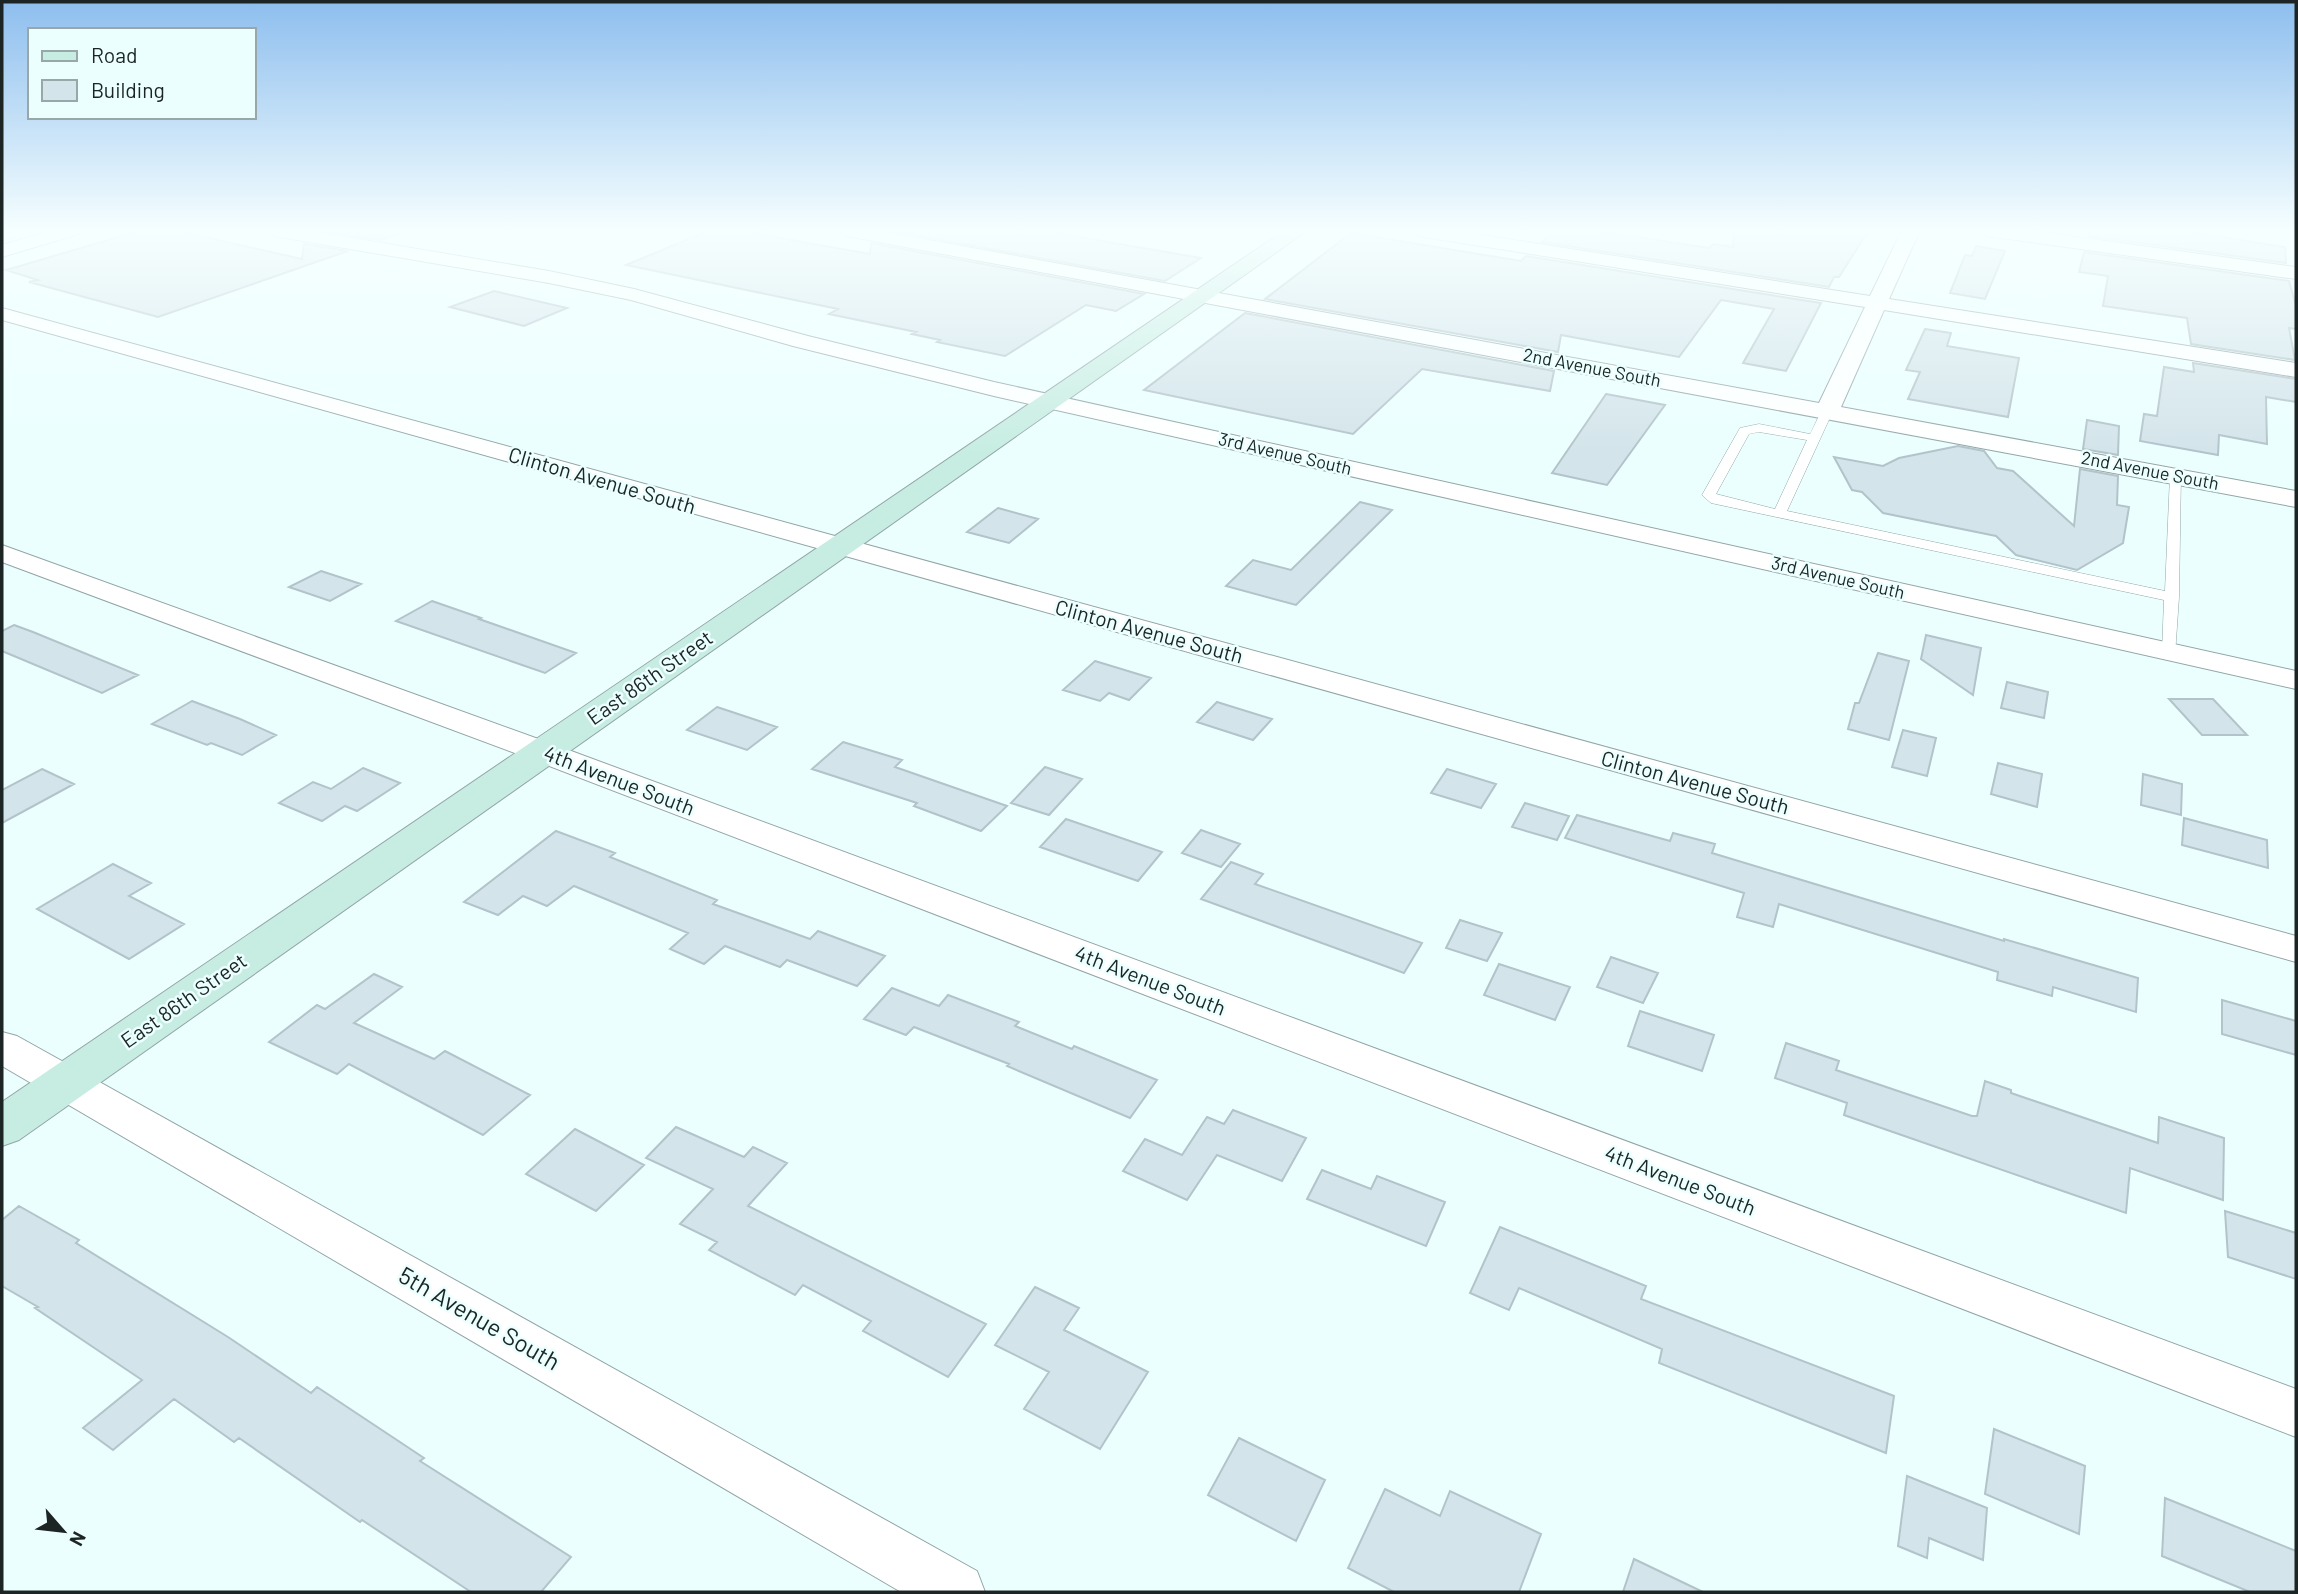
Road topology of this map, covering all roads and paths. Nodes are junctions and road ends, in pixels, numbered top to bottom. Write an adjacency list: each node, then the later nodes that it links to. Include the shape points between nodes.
1 (669, 304): 8 (street, 3rd Avenue South)
2 (1190, 304): 8 (street, East 86th Street)
3 (1254, 304): 9 (street, 2nd Avenue South)
4 (1876, 304): 9 (street)
5 (1886, 304): 7 (street)
6 (2, 314): 14 (street, Clinton Avenue South)
7 (2296, 370)
8 (1050, 402): 14 (street, East 86th Street); 17 (street, 3rd Avenue South)
9 (1827, 411): 10 (lane); 11 (street, 2nd Avenue South)
10 (1814, 439): 13 (lane); 13 (lane, via 1759,428 1744,430 1709,495)
11 (2176, 476): 12 (street, 2nd Avenue South); 16 (lane)
12 (2296, 499)
13 (1779, 514): 16 (lane)
14 (839, 547): 19 (street, East 86th Street); 20 (street, Clinton Avenue South)
15 (2, 552): 19 (street, 4th Avenue South)
16 (2172, 597): 17 (lane)
17 (2170, 652): 18 (street, 3rd Avenue South)
18 (2296, 680)
19 (543, 752): 22 (street, East 86th Street); 24 (street, 4th Avenue South)
20 (2296, 949)
21 (2, 1046): 22 (street, 5th Avenue South)
22 (66, 1082): 23 (street, East 86th Street); 25 (street, 5th Avenue South)
23 (2, 1126)
24 (2296, 1413)
25 (956, 1592)

